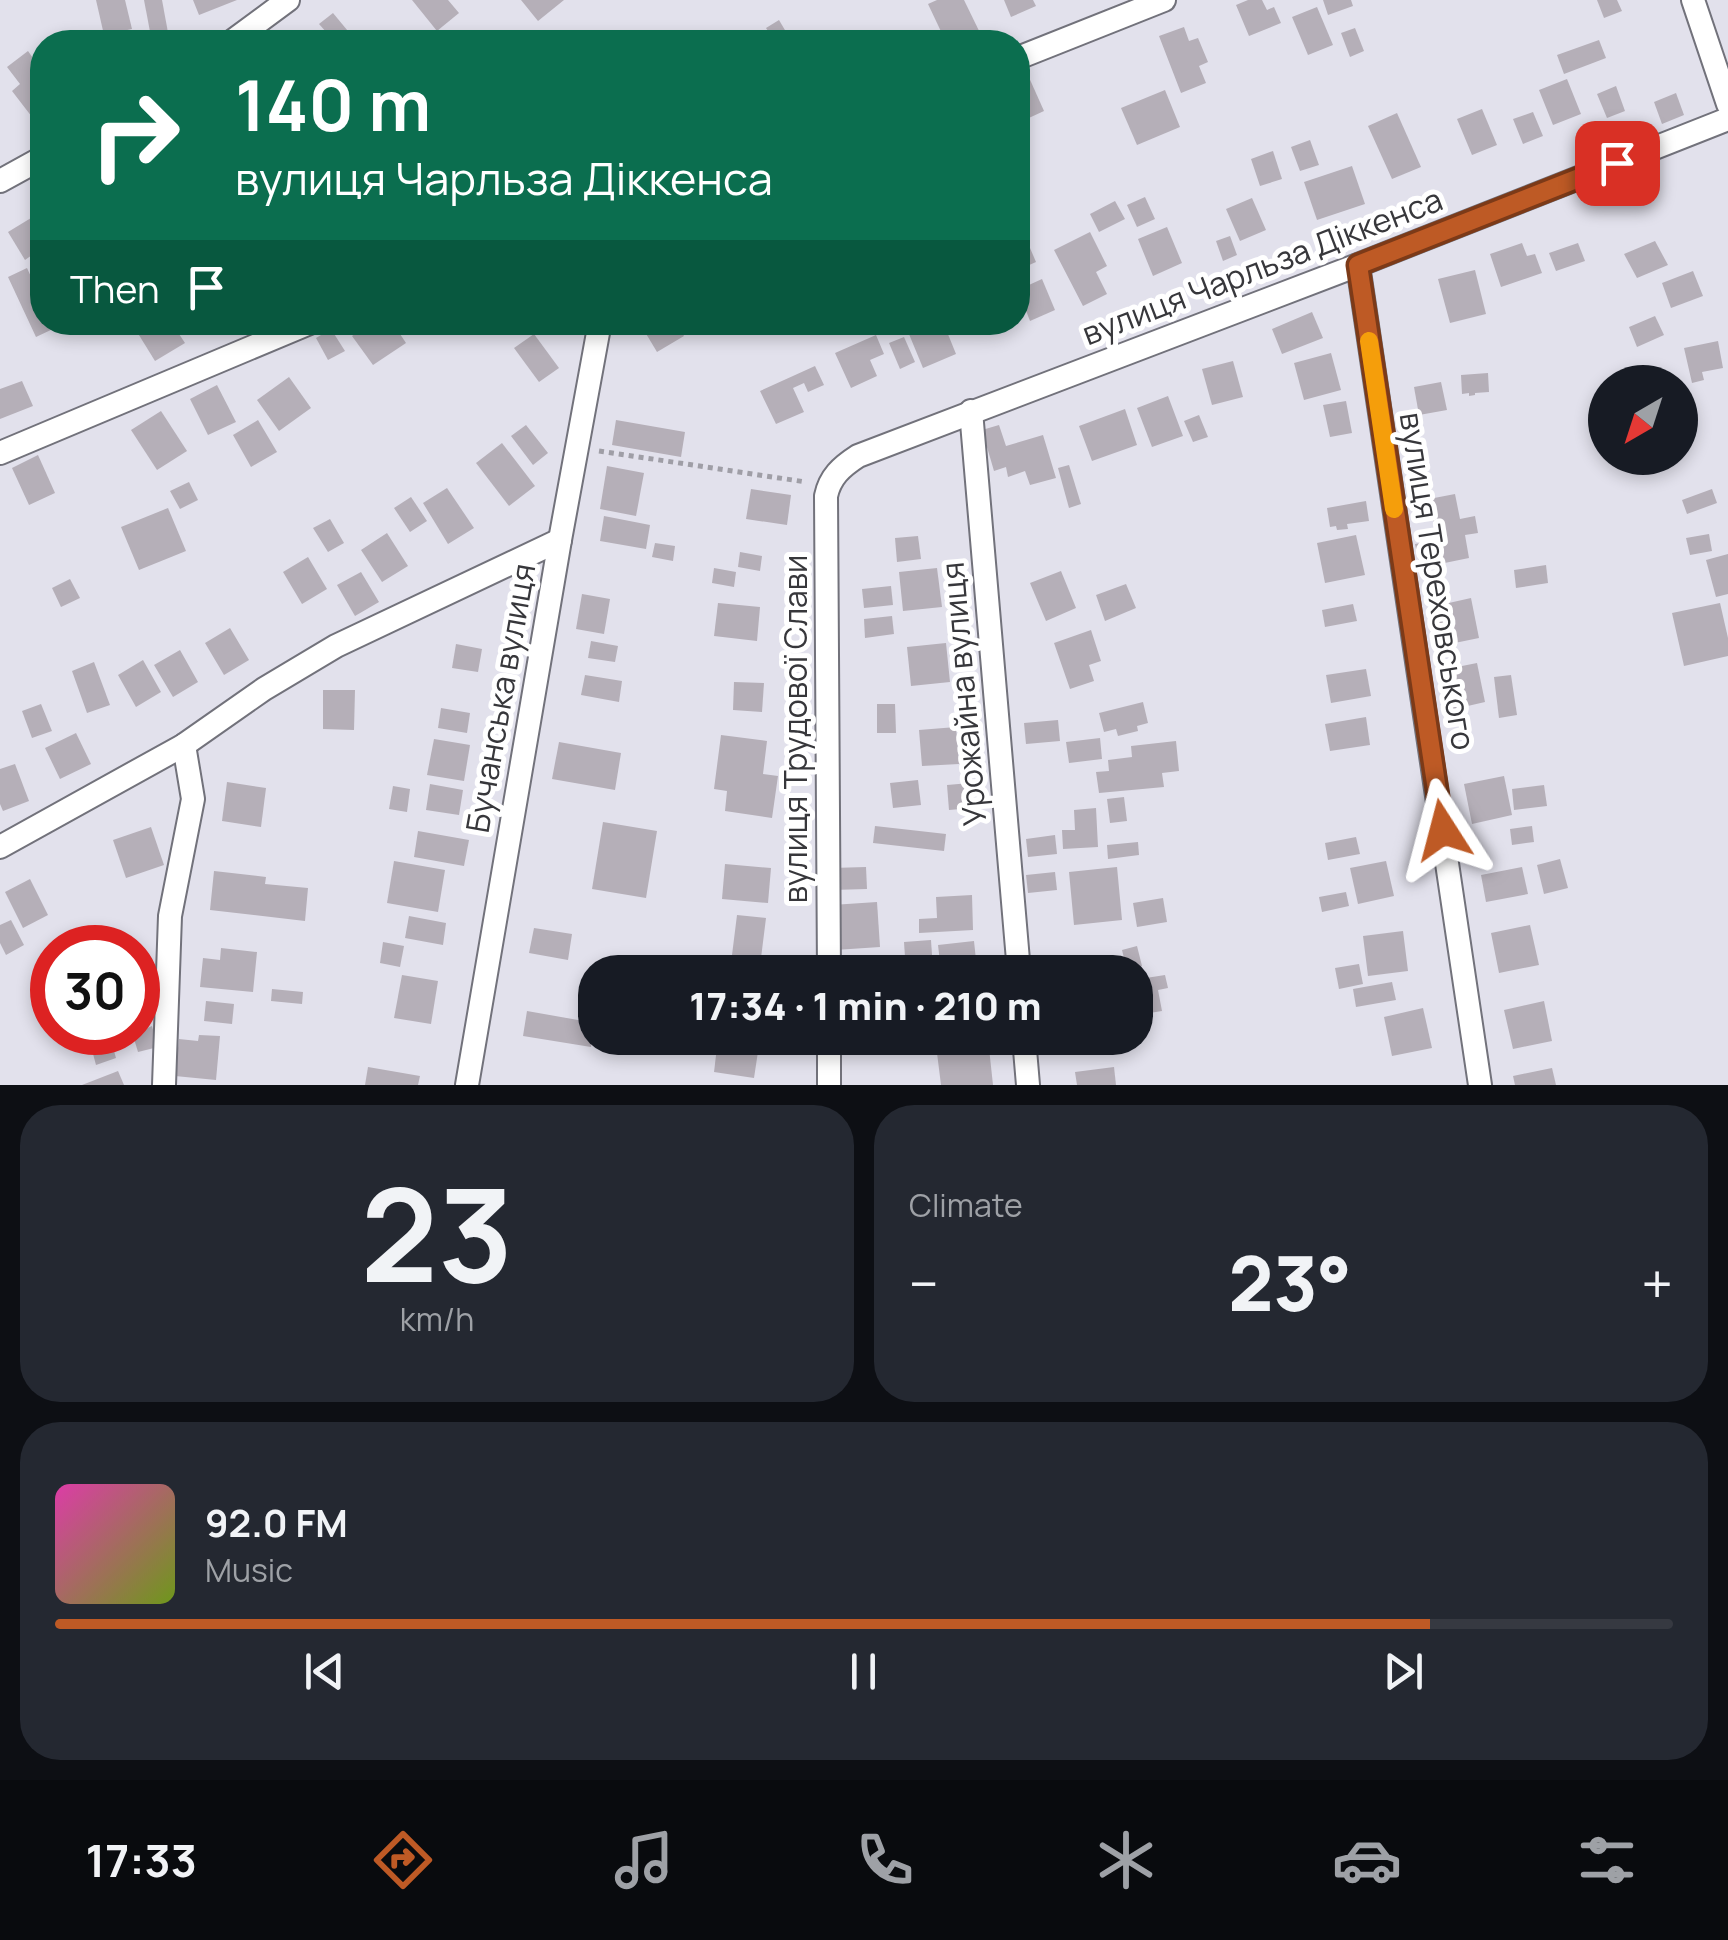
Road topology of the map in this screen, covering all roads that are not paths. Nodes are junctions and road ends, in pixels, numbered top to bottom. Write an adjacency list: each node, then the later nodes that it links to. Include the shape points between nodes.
1 (288, 0): 4 (street)
2 (1164, 0): 5 (street)
3 (1694, 0): 6 (street)
4 (247, 30)
5 (1030, 53)
6 (1728, 104)
7 (1728, 119): 10 (street, вулиця Чарльза Діккенса)
8 (30, 164): 9 (street)
9 (0, 180)
10 (1358, 265): 13 (street, вулиця Чарльза Діккенса); 27 (street, вулиця Тереховського)
11 (281, 335): 14 (street)
12 (598, 335): 16 (street, Бучанська вулиця)
13 (972, 411): 15 (street, вулиця Чарльза Діккенса, via 858,456); 20 (street, Урожайна вулиця)
14 (0, 453)
15 (828, 486): 19 (street, вулиця Трудової Слави)
16 (560, 540): 17 (street, via 336,646); 24 (street, Бучанська вулиця)
17 (184, 745): 18 (street); 23 (street, via 193,799 170,916)
18 (0, 847)
19 (828, 955)
20 (1018, 955)
21 (829, 1055): 25 (street)
22 (1025, 1055): 26 (street)
23 (164, 1085)
24 (467, 1085)
25 (829, 1085)
26 (1028, 1085)
27 (1480, 1085)

